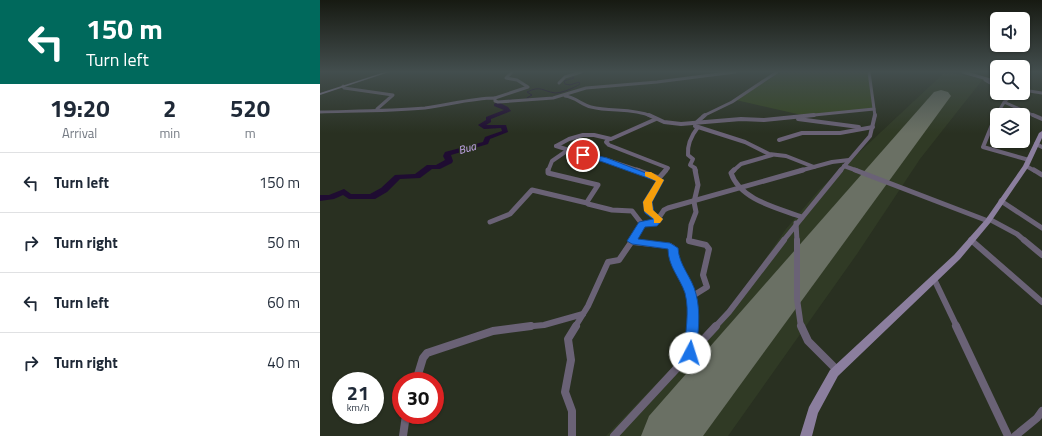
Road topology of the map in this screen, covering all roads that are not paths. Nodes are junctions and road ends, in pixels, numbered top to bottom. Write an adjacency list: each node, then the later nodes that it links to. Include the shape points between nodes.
1 (371, 92): 9 (street, via 393,96)
2 (512, 92): 7 (street)
3 (573, 92): 6 (street)
4 (746, 92): 15 (street, via 703,116)
5 (872, 92): 10 (street)
6 (564, 96): 7 (street, via 502,102 496,102); 13 (street, via 572,97 590,107 642,112)
7 (496, 98): 9 (street, via 475,98 451,105 423,108)
8 (1004, 102): 14 (street); 25 (street, via 983,147)
9 (377, 109): 11 (street)
10 (874, 109): 12 (street); 16 (street)
11 (320, 112)
12 (793, 117): 15 (street); 17 (street)
13 (656, 119): 15 (street, via 667,123); 19 (street)
14 (1042, 119)
15 (697, 124): 23 (street); 32 (street, via 687,147 688,155 693,159 690,165 695,168 698,185)
16 (873, 127): 17 (street); 24 (street, via 870,136)
17 (865, 128): 20 (street, via 838,133 805,132 791,134)
18 (1042, 133): 21 (street)
19 (609, 139): 22 (street, via 593,135 579,136 556,146); 29 (street, via 606,142 609,145 668,168)
20 (779, 140)
21 (1039, 146): 25 (street)
22 (568, 150): 29 (street); 33 (street, via 554,158 548,172 598,185)
23 (772, 155): 27 (street, via 786,156); 30 (street, via 741,164 732,172 734,182)
24 (849, 160): 26 (street); 27 (street)
25 (1027, 163): 28 (street); 31 (street)
26 (844, 166): 34 (street); 36 (street)
27 (814, 167): 30 (street)
28 (1042, 174)
29 (659, 178): 35 (street, via 648,202 650,213)
30 (740, 189): 32 (street); 34 (street, via 767,204)
31 (1001, 201): 36 (street); 40 (street)
32 (694, 202): 35 (street, via 668,208); 45 (street, via 696,212 689,241 706,245 709,249 703,275 707,287)
33 (587, 203): 37 (street, via 532,190 510,214); 39 (street, via 612,210 632,211)
34 (802, 217): 38 (street)
35 (659, 219): 39 (street, via 653,224)
36 (988, 220): 41 (street); 43 (street, via 1017,234)
37 (490, 222)
38 (796, 223): 48 (street, via 729,312); 49 (street, via 800,325 808,341)
39 (642, 224): 42 (street)
40 (1042, 228)
41 (971, 240): 44 (street); 46 (street)
42 (632, 241): 45 (street, via 672,247 673,258); 47 (street, via 619,260 608,262)
43 (1042, 255)
44 (934, 279): 49 (street); 57 (street)
45 (691, 297): 48 (street, via 693,315)
46 (1042, 302)
47 (584, 314): 50 (street, via 544,325 493,331 427,353); 54 (street, via 568,339 571,360 565,392 572,411)
48 (690, 353): 55 (street)
49 (837, 370): 56 (street, via 813,411)
50 (419, 372)
51 (1042, 411): 58 (street)
52 (405, 424): 53 (street)
53 (403, 436)
54 (572, 436)
55 (614, 436)
56 (806, 436)
57 (1008, 436)
58 (1015, 436)

